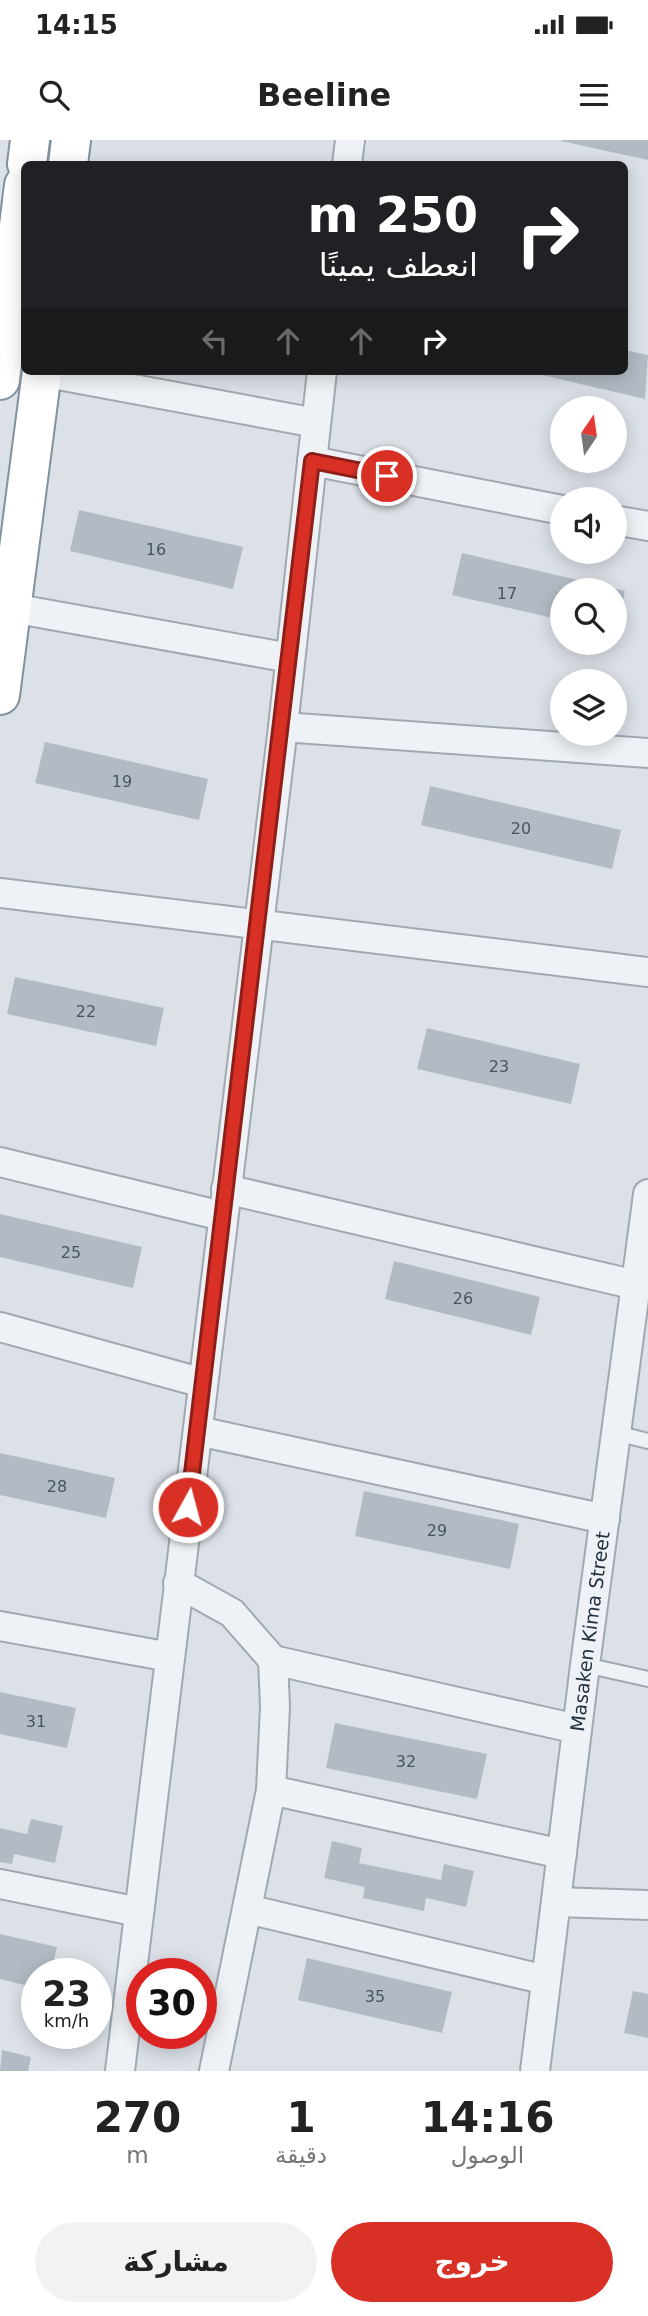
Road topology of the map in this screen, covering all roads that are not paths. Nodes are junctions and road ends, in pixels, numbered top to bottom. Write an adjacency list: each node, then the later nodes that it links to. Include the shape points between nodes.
1 (30, 140): 4 (highway)
2 (71, 140): 5 (highway)
3 (350, 140): 6 (street)
4 (27, 161)
5 (68, 161)
6 (347, 161)
7 (21, 209): 11 (highway)
8 (41, 375): 17 (highway)
9 (63, 375): 12 (street)
10 (322, 375): 12 (street)
11 (0, 380)
12 (316, 423): 13 (street)
13 (312, 461): 14 (street); 18 (street)
14 (550, 508)
15 (627, 522): 16 (street)
16 (648, 526)
17 (12, 608): 18 (street); 19 (highway)
18 (290, 658): 20 (street)
19 (0, 695)
20 (283, 727): 21 (street); 23 (street)
21 (648, 753)
22 (0, 893): 23 (street)
23 (257, 925): 24 (street); 27 (street)
24 (648, 972)
25 (0, 1162): 27 (street)
26 (648, 1199): 28 (street, Masaken Kima Street)
27 (224, 1203): 28 (street); 30 (street)
28 (636, 1285): 32 (street, Masaken Kima Street)
29 (0, 1327): 30 (street)
30 (202, 1383): 31 (street)
31 (198, 1431): 34 (street); 35 (street)
32 (616, 1433): 33 (lane); 34 (street, Masaken Kima Street)
33 (648, 1441)
34 (604, 1519): 39 (street, Masaken Kima Street)
35 (178, 1583): 37 (street); 38 (street, via 232,1613)
36 (0, 1626): 37 (street)
37 (170, 1657): 48 (street)
38 (273, 1660): 41 (street); 42 (street)
39 (585, 1665): 40 (lane); 41 (street, Masaken Kima Street)
40 (648, 1679)
41 (578, 1729): 43 (street, Masaken Kima Street)
42 (271, 1790): 43 (street); 47 (street)
43 (562, 1854): 45 (street, Masaken Kima Street)
44 (0, 1884): 48 (street)
45 (556, 1902): 46 (street); 49 (street, Masaken Kima Street)
46 (648, 1905)
47 (247, 1909): 49 (street); 51 (street)
48 (139, 1912): 50 (street)
49 (547, 1980): 52 (street, Masaken Kima Street)
50 (120, 2071)
51 (214, 2071)
52 (535, 2071)

